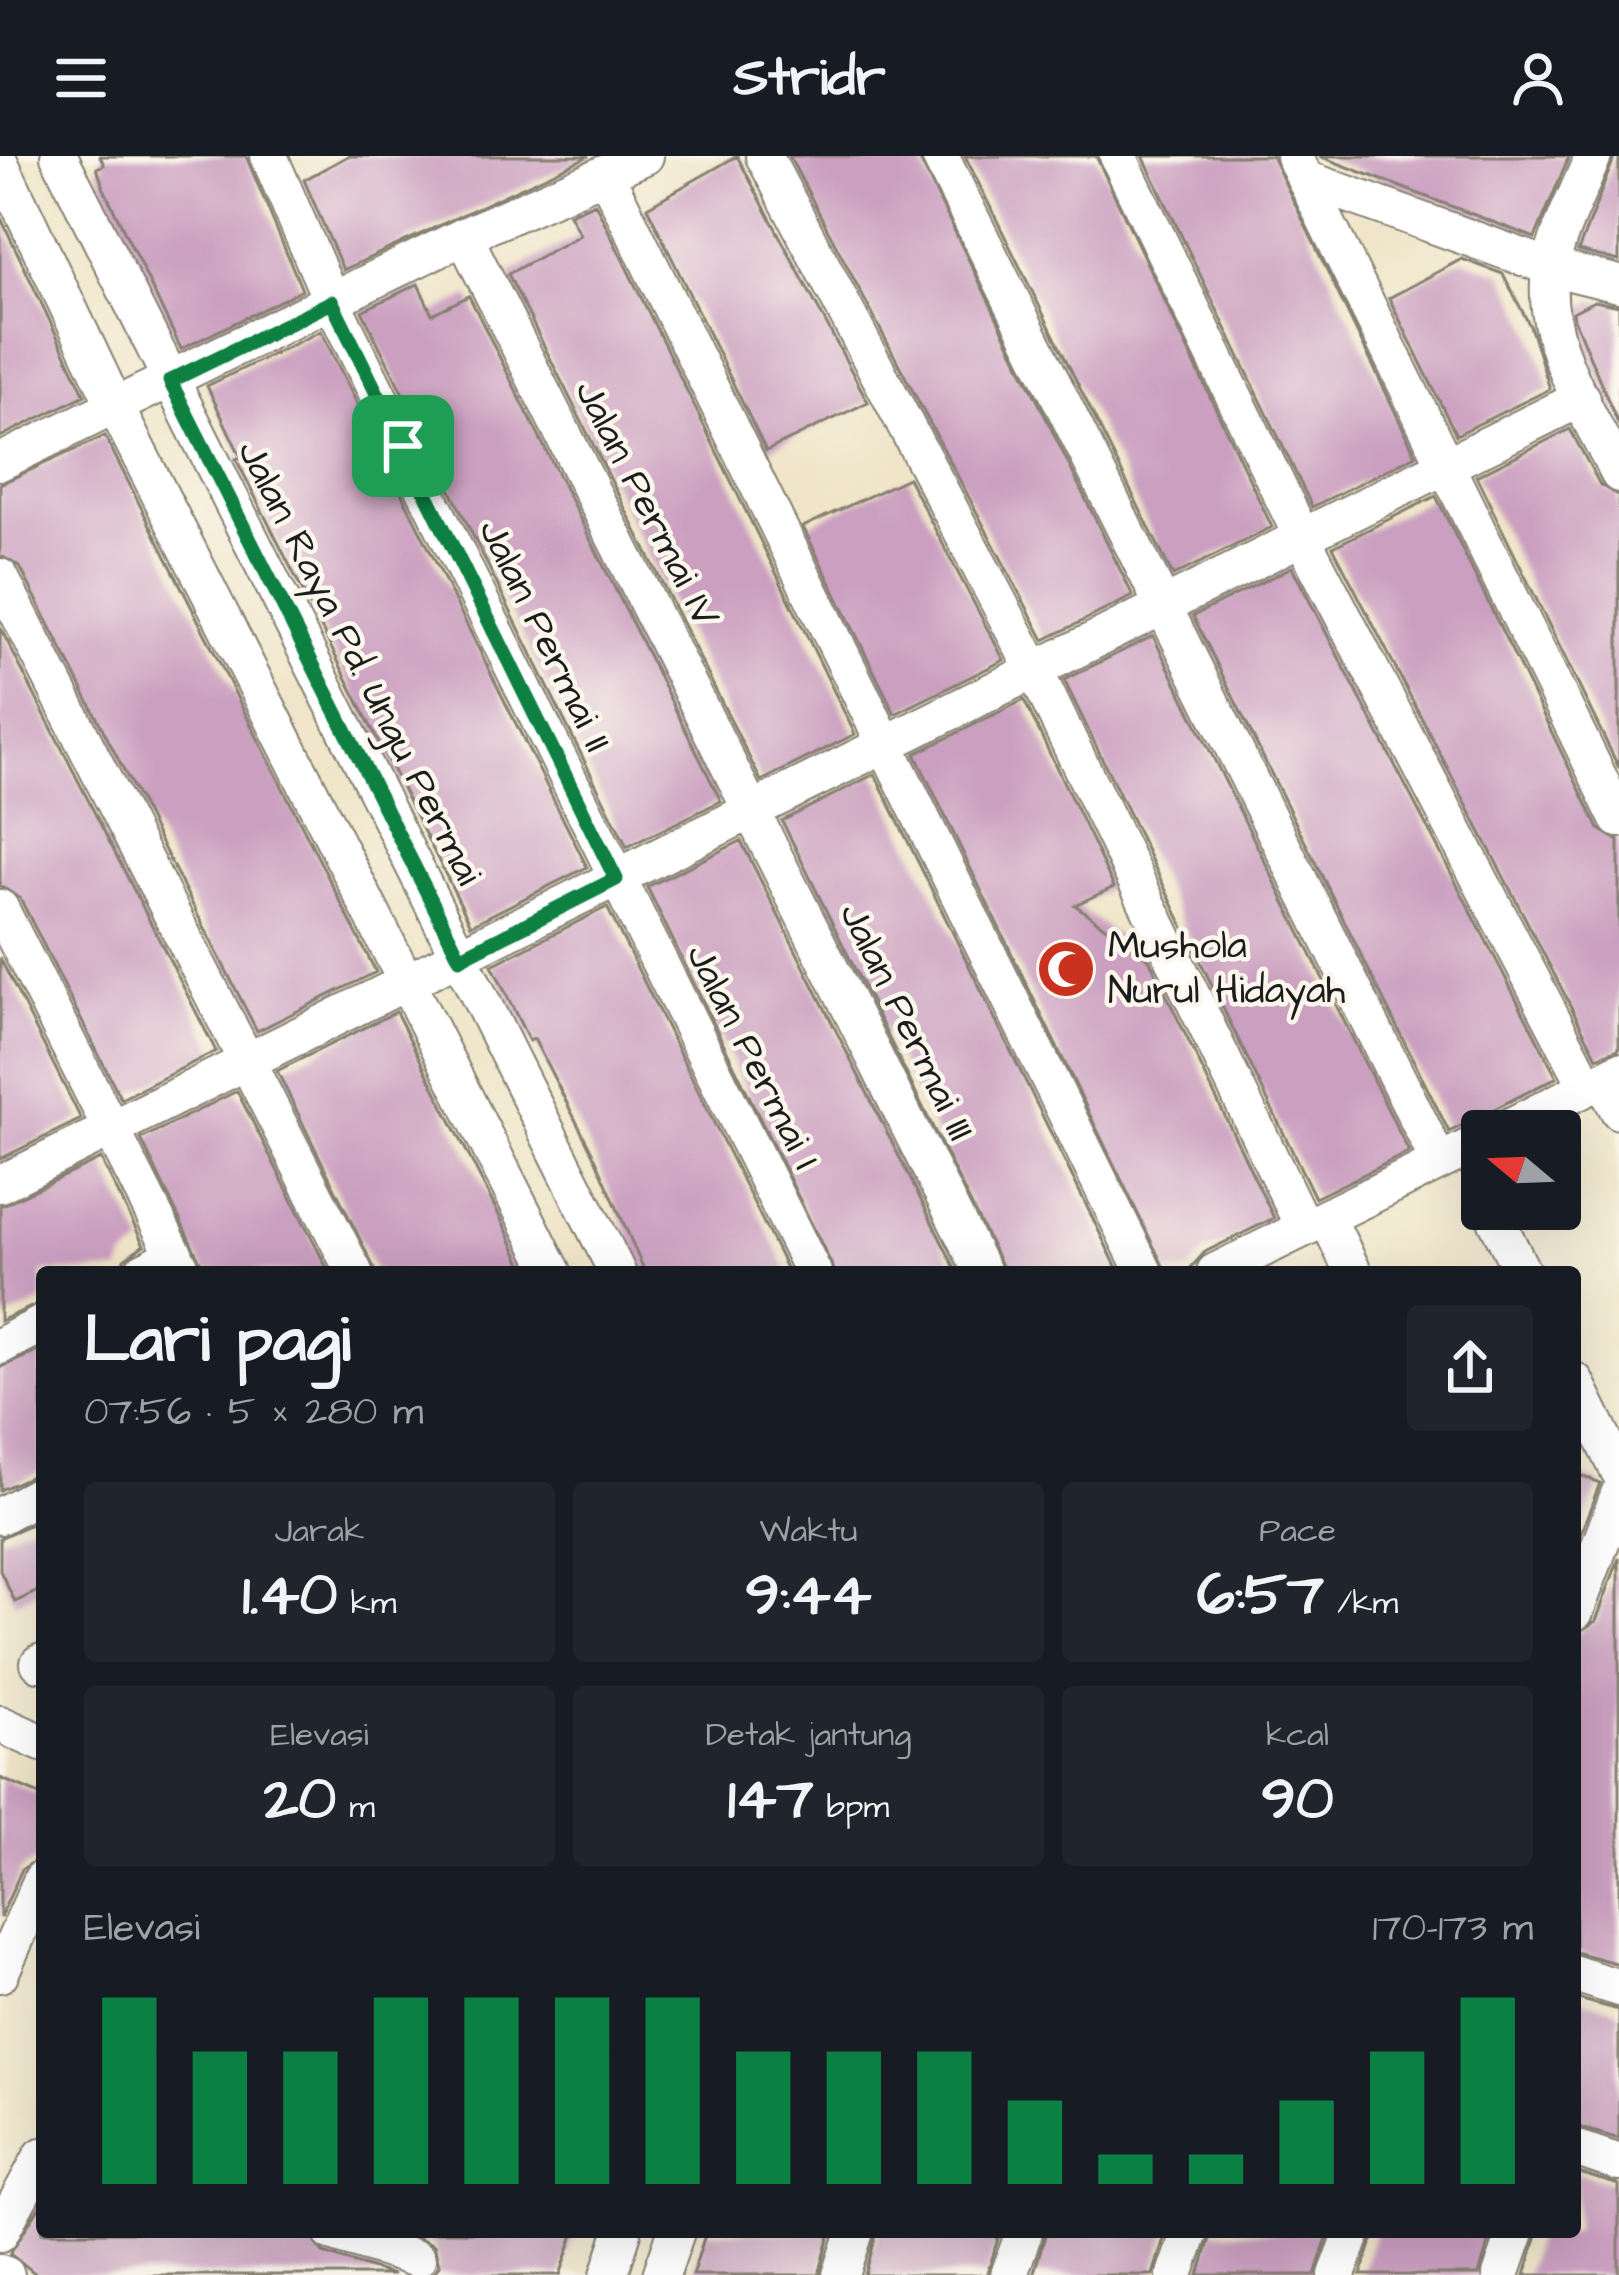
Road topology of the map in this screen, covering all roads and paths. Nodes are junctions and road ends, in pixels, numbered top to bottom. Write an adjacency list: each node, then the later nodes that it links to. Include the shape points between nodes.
1 (59, 156): 15 (street, Jalan Raya Pd. Ungu Permai)
2 (645, 156): 10 (street)
3 (764, 156): 24 (street)
4 (940, 156): 23 (street)
5 (1118, 156): 21 (street)
6 (1593, 156): 12 (street)
7 (273, 157): 14 (street, Jalan Permai II)
8 (0, 164): 17 (street)
9 (1300, 167): 12 (street); 19 (street)
10 (606, 175): 11 (street); 25 (street)
11 (464, 236): 14 (street); 26 (street, Jalan Permai IV)
12 (1550, 267): 13 (street); 16 (street, via 1551,325)
13 (1619, 284)
14 (332, 302): 15 (street); 28 (street, Jalan Permai II)
15 (170, 381): 17 (street); 30 (street, Jalan Raya Pd. Ungu Permai)
16 (1582, 398): 19 (street); 20 (street)
17 (115, 406): 18 (street); 31 (street)
18 (0, 462)
19 (1443, 467): 21 (street); 27 (street)
20 (1619, 474)
21 (1302, 537): 23 (street); 33 (street)
22 (0, 577): 32 (street)
23 (1165, 606): 24 (street); 36 (street)
24 (1034, 671): 25 (street); 38 (street)
25 (890, 743): 26 (street); 46 (street)
26 (755, 809): 28 (street); 45 (street, Jalan Permai III)
27 (1619, 819)
28 (616, 879): 30 (street); 44 (street, Jalan Permai I)
29 (0, 908): 35 (street)
30 (460, 958): 31 (street); 43 (street, Jalan Raya Pd. Ungu Permai)
31 (410, 980): 32 (street); 42 (street)
32 (247, 1064): 35 (street); 41 (street)
33 (1607, 1087): 34 (street)
34 (1552, 1110)
35 (115, 1130): 37 (street); 40 (street)
36 (1461, 1151): 38 (street)
37 (0, 1184)
38 (1316, 1223): 47 (street); 48 (street)
39 (1501, 1230): 49 (street)
40 (167, 1266)
41 (351, 1266)
42 (550, 1266)
43 (614, 1266)
44 (810, 1266)
45 (979, 1266)
46 (1141, 1266)
47 (1226, 1266)
48 (1348, 1266)
49 (1519, 1266)
50 (36, 1327): 51 (street)
51 (0, 1346)
52 (1581, 1393): 53 (street)
53 (1619, 1471)
54 (1619, 1494): 57 (street)
55 (36, 1496): 56 (street)
56 (0, 1516)
57 (1581, 1596)
58 (0, 1724): 59 (street)
59 (36, 1740)
60 (36, 1893): 61 (street)
61 (0, 1974)
62 (1581, 1976): 63 (street)
63 (1619, 1988)
64 (1581, 2150): 65 (street)
65 (1619, 2163)
66 (36, 2167): 67 (street)
67 (0, 2233)
68 (354, 2238): 76 (street)
69 (621, 2238): 77 (street)
70 (674, 2238): 78 (street)
71 (853, 2238): 79 (street)
72 (1022, 2238): 80 (street)
73 (1188, 2238): 81 (street)
74 (1351, 2238): 82 (street)
75 (1514, 2238): 83 (street)
76 (418, 2255)
77 (609, 2275)
78 (661, 2275)
79 (841, 2275)
80 (1009, 2275)
81 (1175, 2275)
82 (1337, 2275)
83 (1502, 2275)

